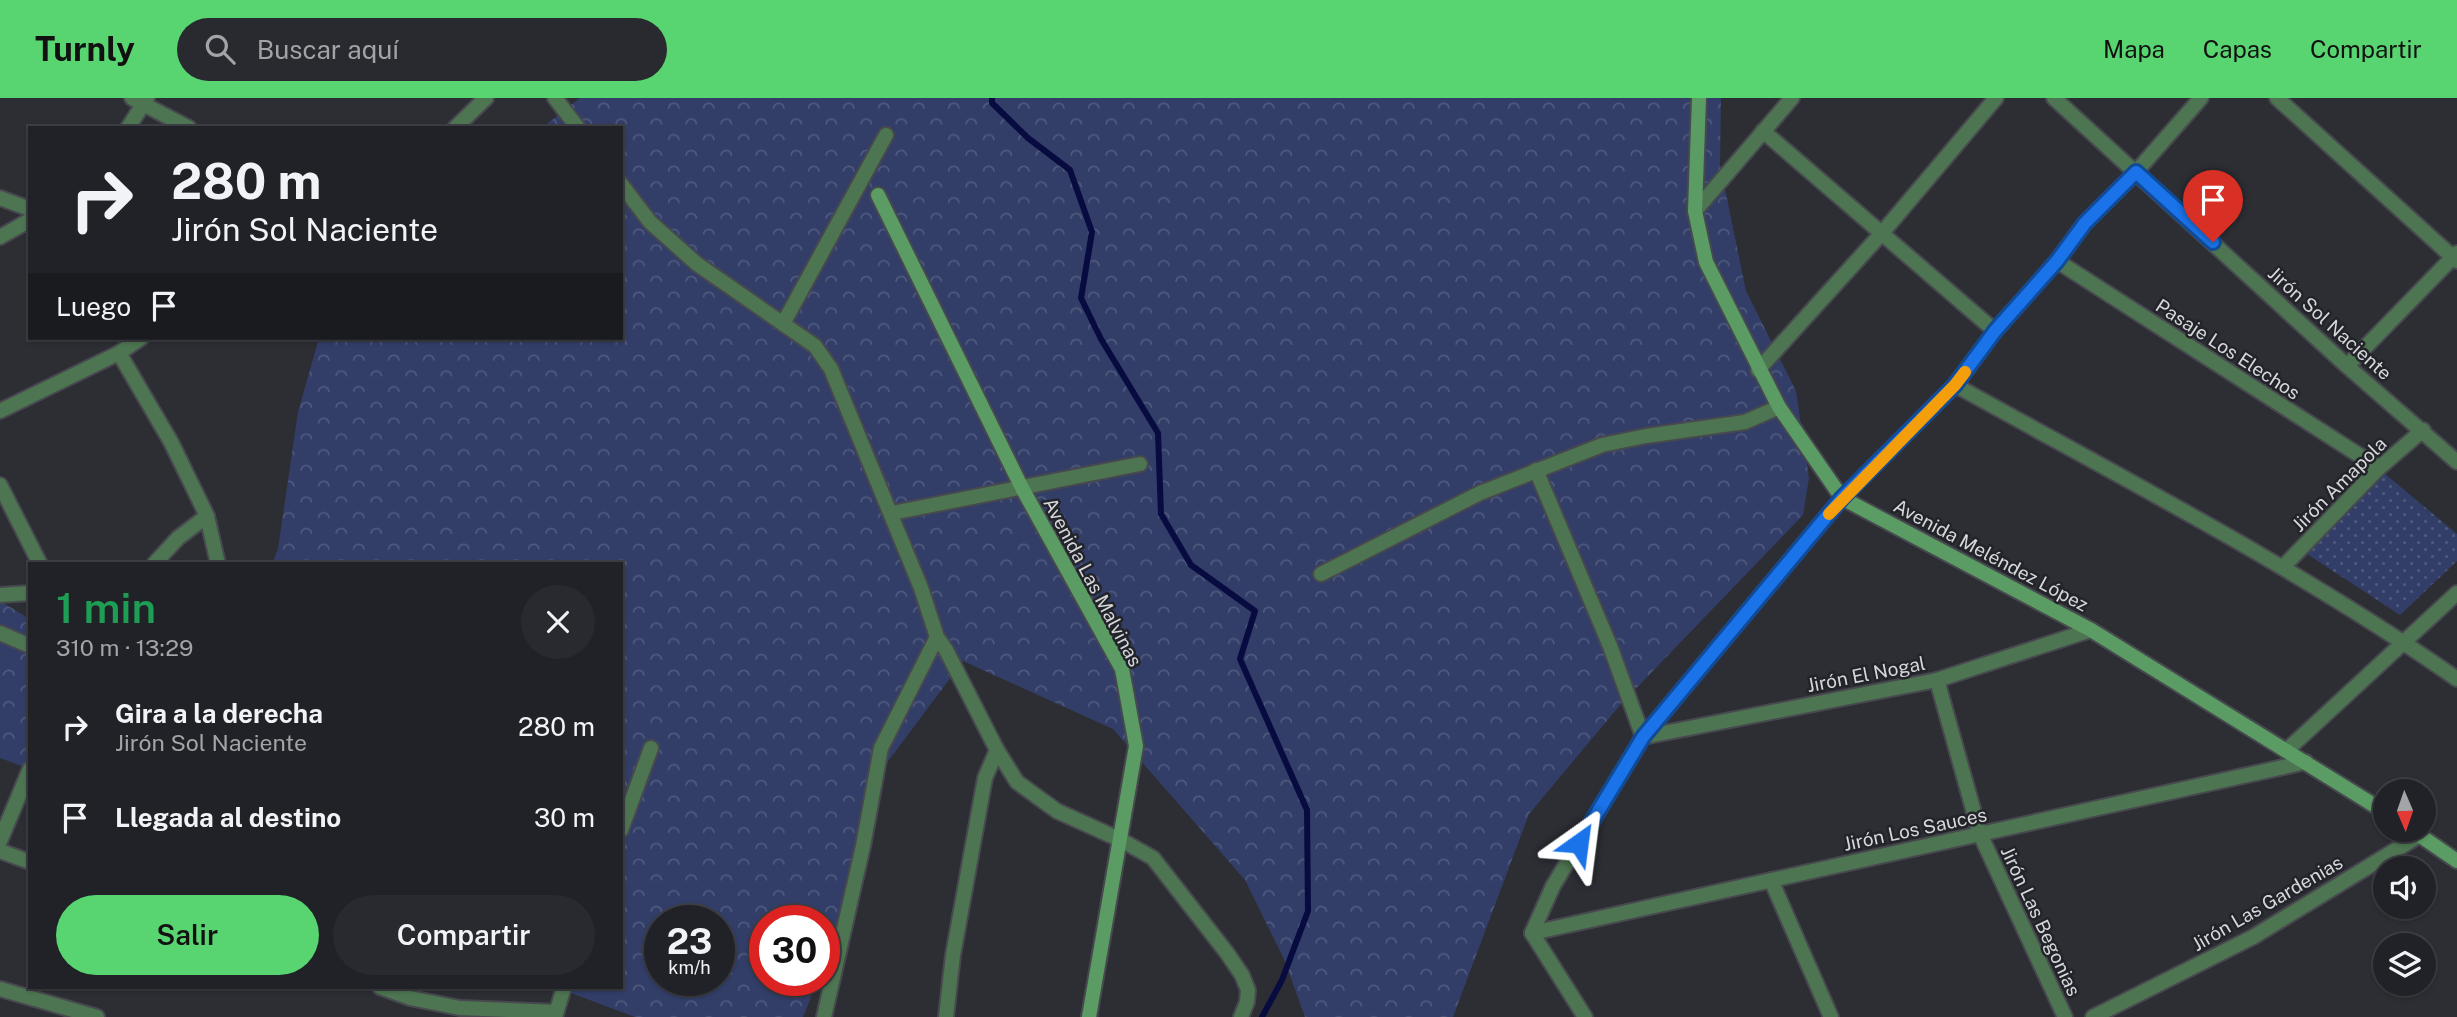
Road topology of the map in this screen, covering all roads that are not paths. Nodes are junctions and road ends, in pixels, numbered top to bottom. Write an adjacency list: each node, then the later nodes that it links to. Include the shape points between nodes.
1 (486, 98): 12 (street)
2 (555, 98): 13 (street)
3 (1699, 98): 21 (street, Avenida Meléndez López)
4 (1792, 98): 14 (street)
5 (1996, 98): 23 (street)
6 (2054, 98): 16 (street, Jirón Sol Naciente)
7 (2201, 98): 16 (street)
8 (2277, 98): 25 (street)
9 (141, 100): 10 (street); 11 (street)
10 (129, 126)
11 (186, 126)
12 (456, 126)
13 (576, 126)
14 (1763, 131): 21 (street); 23 (street)
15 (886, 135): 27 (street)
16 (2136, 172): 26 (street, via 2085,223); 31 (street, Jirón Sol Naciente)
17 (623, 187): 27 (street, via 650,222 697,264)
18 (878, 195): 42 (street, Avenida Las Malvinas)
19 (0, 198): 20 (street)
20 (28, 208)
21 (1695, 211): 32 (street, Avenida Meléndez López, via 1706,262)
22 (28, 221): 24 (street)
23 (1882, 233): 28 (street); 32 (street)
24 (0, 237)
25 (2456, 257): 31 (street)
26 (2057, 261): 28 (street); 39 (street, Pasaje Los Elechos)
27 (783, 324): 44 (street, via 815,346 831,369)
28 (1995, 331): 33 (street)
29 (138, 340): 30 (street)
30 (119, 353): 35 (street); 45 (street)
31 (2347, 366): 36 (street, Jirón Sol Naciente)
32 (1758, 370): 34 (street, Avenida Meléndez López)
33 (1955, 385): 43 (street); 49 (street)
34 (1779, 407): 40 (street, via 1745,422 1602,445); 43 (street, Avenida Meléndez López)
35 (0, 411)
36 (2423, 430): 37 (street, Jirón Sol Naciente); 39 (street, Jirón Amapola)
37 (2457, 462)
38 (1140, 464): 42 (street)
39 (2379, 468): 49 (street, Jirón Amapola)
40 (1536, 470): 50 (street, via 1480,492); 61 (street)
41 (0, 485): 46 (street)
42 (1021, 488): 44 (street); 70 (street, Avenida Las Malvinas, via 1122,669 1136,746)
43 (1842, 498): 54 (street, Avenida Meléndez López); 61 (street)
44 (892, 513): 56 (street)
45 (207, 516): 47 (street); 48 (street)
46 (39, 562)
47 (156, 562)
48 (218, 562)
49 (2283, 567): 57 (street)
50 (1321, 574)
51 (28, 593): 53 (street)
52 (2457, 593): 57 (street)
53 (0, 595)
54 (2091, 630): 60 (street, Jirón El Nogal); 64 (street, Avenida Meléndez López)
55 (0, 633): 58 (street)
56 (937, 637): 63 (street); 84 (street, via 881,748)
57 (2405, 642): 59 (street); 64 (street)
58 (28, 645)
59 (2457, 679)
60 (1937, 680): 61 (street, Jirón El Nogal); 69 (street, Jirón Las Begonias)
61 (1643, 737): 78 (street, via 1553,886)
62 (651, 748): 68 (street)
63 (997, 750): 70 (street, via 1017,782 1057,811); 85 (street, via 985,778)
64 (2286, 751): 65 (street, Avenida Meléndez López)
65 (2306, 762): 67 (street, Avenida Meléndez López); 69 (street, Jirón Los Sauces)
66 (28, 774): 71 (street)
67 (2373, 805)
68 (623, 825)
69 (1980, 834): 77 (street, Jirón Los Sauces); 90 (street, Jirón Las Begonias)
70 (1121, 840): 86 (street, Avenida Las Malvinas); 87 (street, via 1153,858 1242,975 1248,990)
71 (0, 841)
72 (2400, 842): 91 (street, Jirón Las Gardenias, via 2253,937)
73 (2431, 842): 75 (street)
74 (0, 851): 76 (street)
75 (2457, 860)
76 (28, 861)
77 (1771, 880): 78 (street, Jirón Los Sauces); 89 (street)
78 (1532, 933): 88 (street)
79 (0, 989): 83 (street)
80 (385, 989): 82 (street, via 460,1008)
81 (563, 989): 82 (street)
82 (555, 1014)
83 (97, 1017)
84 (824, 1017)
85 (946, 1017)
86 (1089, 1017)
87 (1241, 1017)
88 (1585, 1017)
89 (1831, 1017)
90 (2065, 1017)
91 (2092, 1017)

